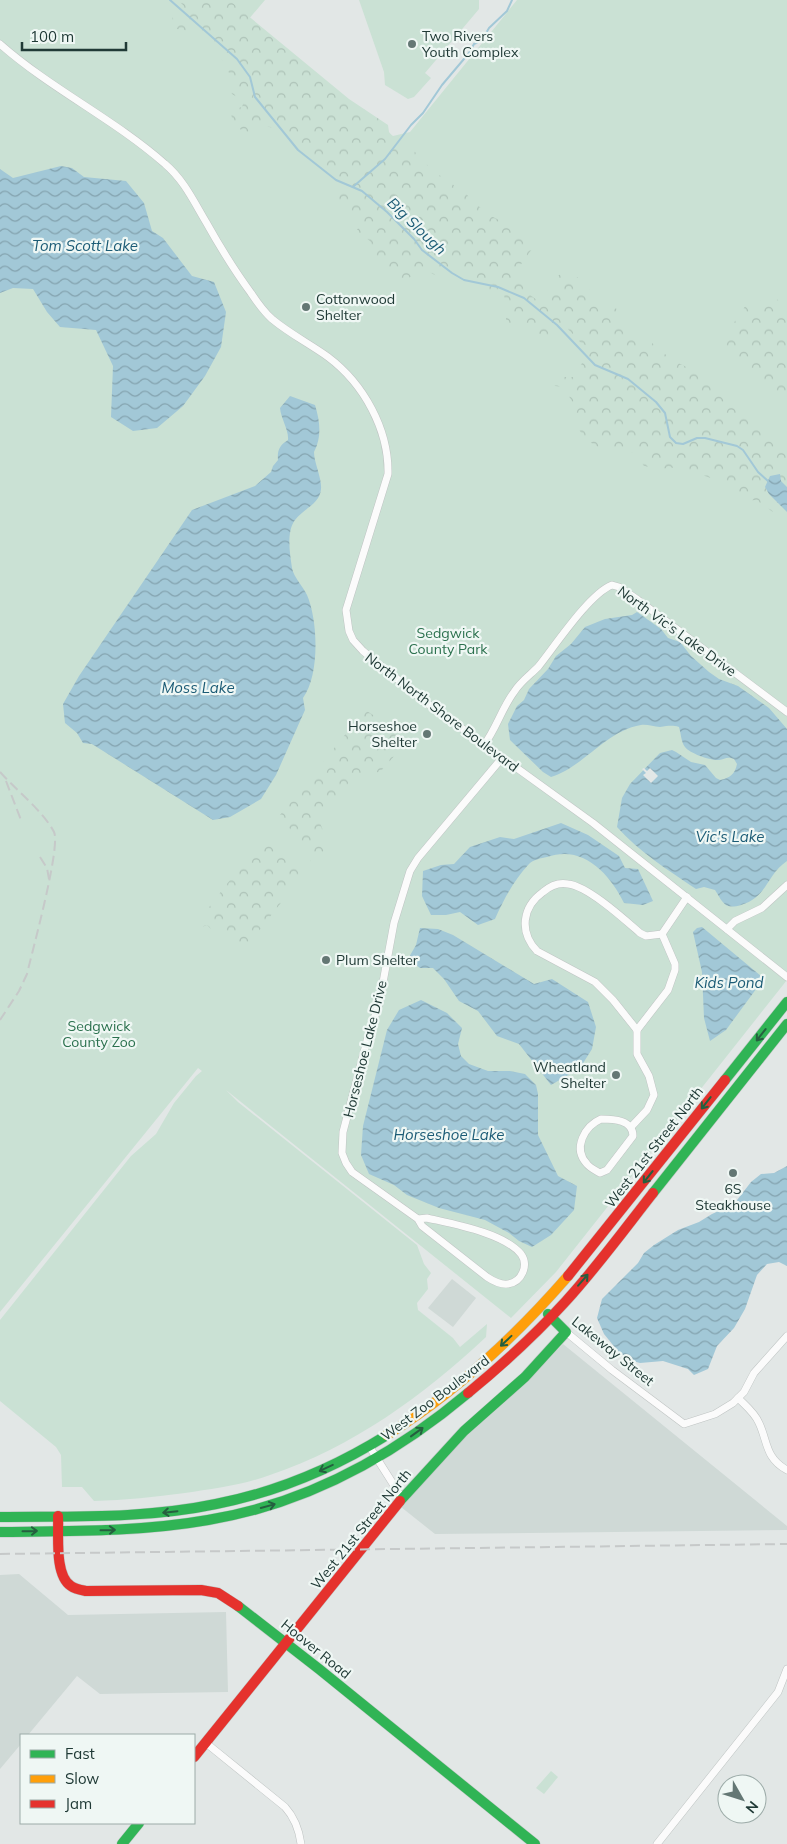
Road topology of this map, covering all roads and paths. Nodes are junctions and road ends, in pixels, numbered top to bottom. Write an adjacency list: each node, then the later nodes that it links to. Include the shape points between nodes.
1 (0, 44): 3 (street, North North Shore Boulevard, via 167,165 185,187 230,264 266,313 339,366 359,389 381,430 388,474 348,603 349,631 362,651)
2 (787, 712): 3 (street, North Vic's Lake Drive, via 638,600 612,585 593,599 513,692)
3 (484, 745): 4 (street, North North Shore Boulevard)
4 (502, 758): 6 (street, North North Shore Boulevard, via 594,823); 14 (street, Horseshoe Lake Drive, via 410,871 394,924 379,1004 343,1132 342,1153 352,1172)
5 (787, 885): 7 (street, via 762,908)
6 (687, 897): 7 (street, North North Shore Boulevard); 8 (street)
7 (728, 929): 9 (street, North North Shore Boulevard)
8 (662, 934): 12 (street, via 675,970 668,990); 12 (street, via 646,936 640,933 601,901 570,884 549,887 528,908 525,917 531,945 595,982)
9 (787, 976)
10 (787, 1002): 15 (main road, West 21st Street North, one-way to 15, via 596,1242)
11 (787, 1024): 16 (main road, West 21st Street North, one-way to 11)
12 (637, 1030): 13 (street, via 637,1054 649,1076 654,1095 647,1110)
13 (631, 1128): 13 (street, via 628,1124 608,1119 589,1126 580,1144 586,1164 600,1173 607,1170 633,1136)
14 (418, 1219): 14 (street, Horseshoe Lake Drive, via 422,1226 492,1281 508,1284 521,1276 524,1260 517,1250 502,1241 482,1232 427,1218)
15 (540, 1307): 16 (main road, Lakeway Street); 20 (main road, West Zoo Boulevard, one-way to 20, via 454,1386)
16 (551, 1317): 17 (main road, Lakeway Street); 21 (main road, West Zoo Boulevard, one-way to 16, via 460,1400)
17 (566, 1332): 19 (street, Lakeway Street, via 684,1424 715,1414); 23 (main road, West 21st Street North)
18 (787, 1336): 19 (street, via 754,1373)
19 (738, 1398): 22 (street, via 759,1422 770,1455)
20 (369, 1446): 21 (street); 24 (main road, West Zoo Boulevard, one-way to 24, via 301,1480 229,1502 158,1513)
21 (377, 1459): 23 (street); 26 (main road, West Zoo Boulevard, one-way to 21, via 165,1528 241,1514 307,1492)
22 (787, 1470)
23 (402, 1498): 28 (main road, West 21st Street North)
24 (58, 1516): 25 (main road, West Zoo Boulevard); 26 (main road, Hoover Road)
25 (0, 1517)
26 (59, 1531): 27 (main road, West Zoo Boulevard, one-way to 26); 28 (main road, Hoover Road, via 59,1565 66,1582 77,1589 210,1591 226,1597)
27 (0, 1532)
28 (286, 1643): 30 (main road, West 21st Street North); 35 (main road, Hoover Road)
29 (787, 1669): 36 (street, via 778,1692)
30 (206, 1743): 31 (main road, West 21st Street North); 34 (street, via 293,1815)
31 (195, 1756)
32 (139, 1824): 33 (main road)
33 (122, 1844)
34 (301, 1844)
35 (535, 1844)
36 (657, 1844)

